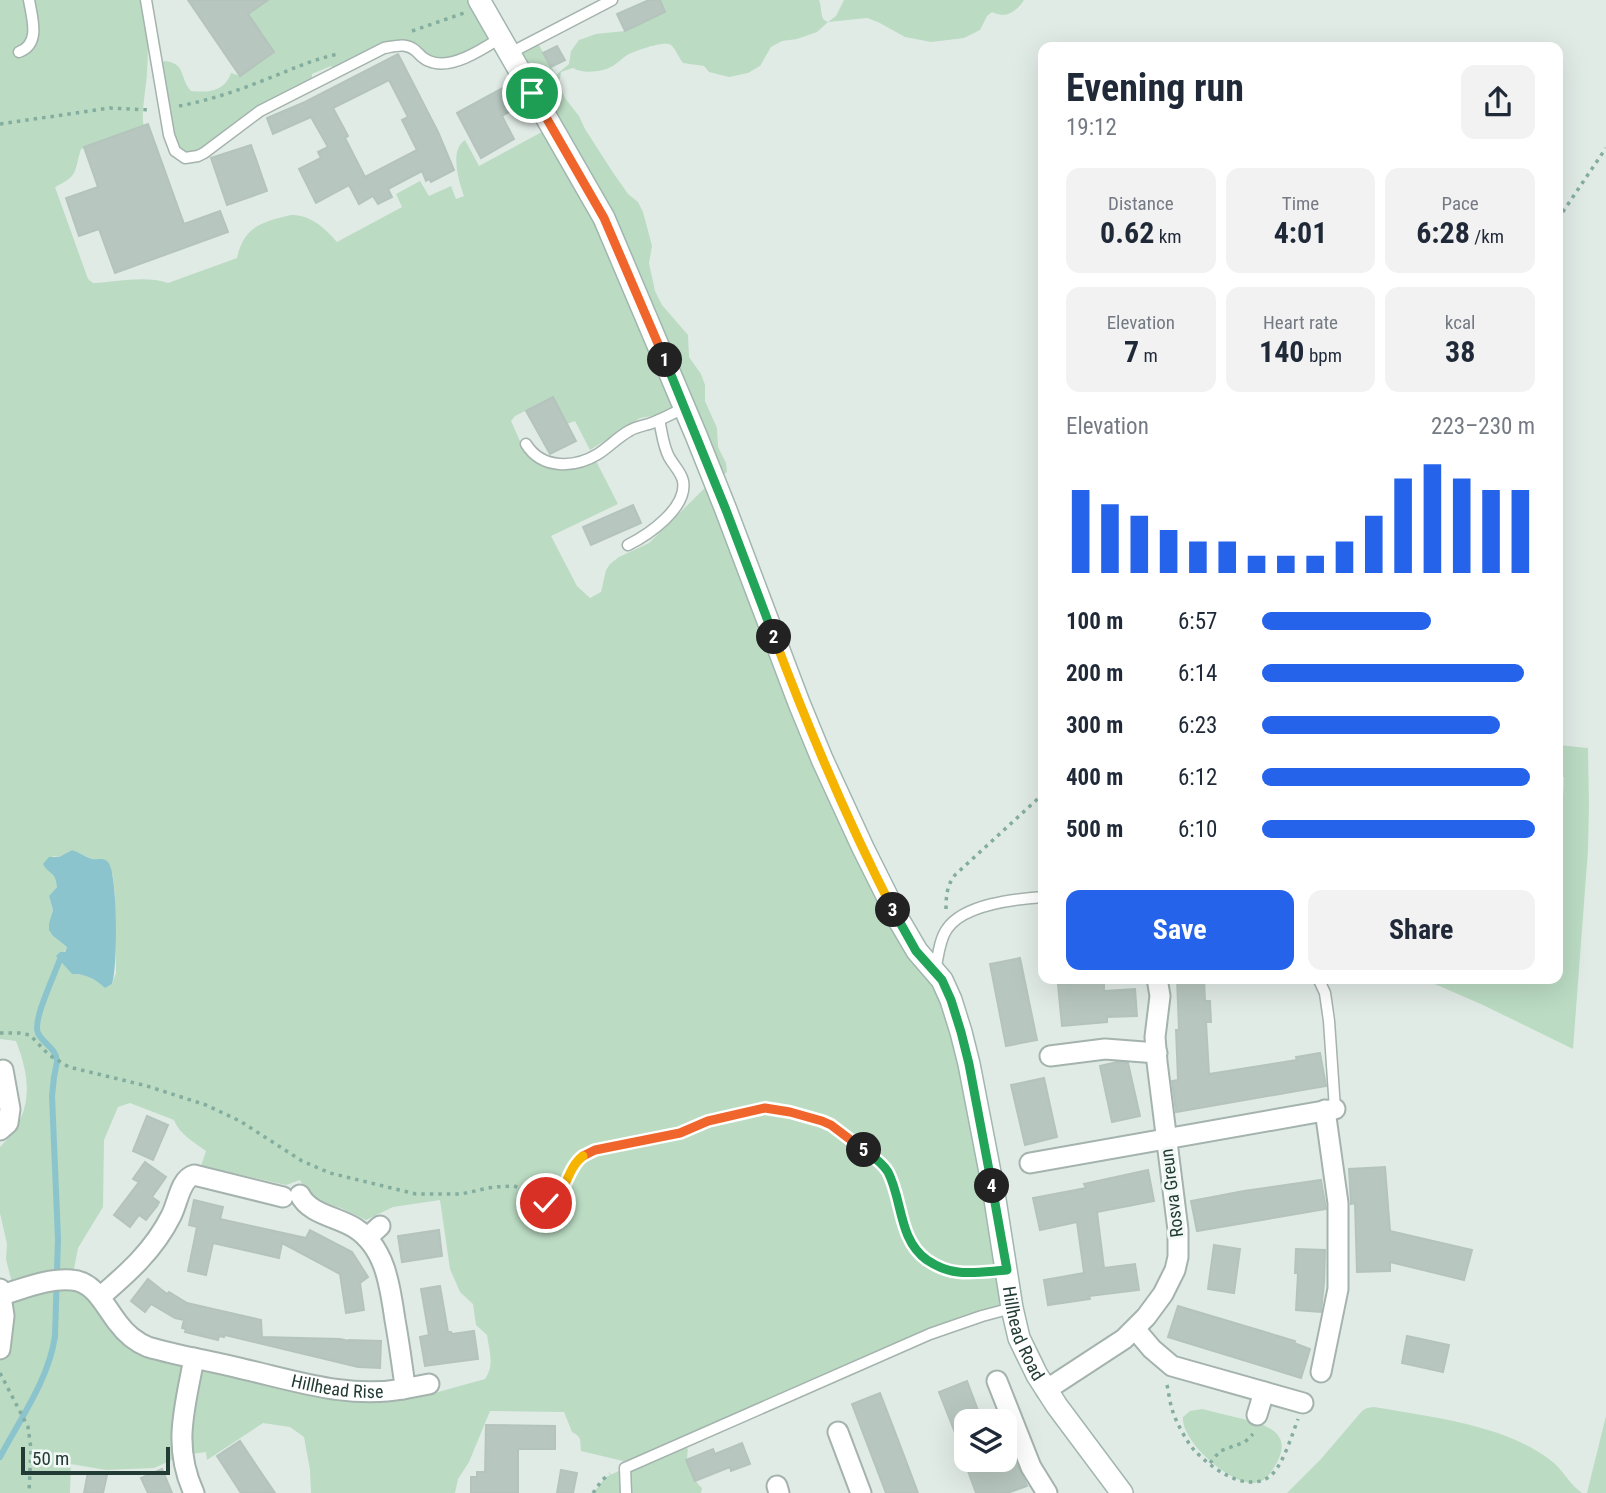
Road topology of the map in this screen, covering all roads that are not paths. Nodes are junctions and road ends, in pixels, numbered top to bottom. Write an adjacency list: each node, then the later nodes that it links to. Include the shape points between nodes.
1 (29, 0): 6 (lane, via 33,36 29,46)
2 (146, 0): 5 (lane, via 169,135 174,151 184,158 204,153 266,108 384,48 407,46 429,61 447,63)
3 (612, 0): 5 (lane)
4 (481, 3): 5 (street, Hillhead Road)
5 (505, 46): 7 (street, Hillhead Road, via 604,218)
6 (19, 52)
7 (685, 408): 8 (lane); 12 (street, Hillhead Road, via 831,780 900,922 916,951)
8 (659, 420): 9 (lane, via 632,429 601,453 573,464 543,460); 10 (lane, via 668,455 683,481 681,497 651,532)
9 (526, 444)
10 (628, 545)
11 (1038, 897): 12 (lane, via 988,905 964,915 947,928)
12 (935, 971): 24 (street, Hillhead Road, via 951,1000 969,1064)
13 (1158, 984): 15 (street, Rosva Greun)
14 (1321, 984): 18 (lane, via 1329,1021)
15 (1157, 1054): 16 (street, via 1105,1049); 20 (street, Rosva Greun)
16 (1050, 1056)
17 (3, 1070): 19 (street, via 10,1115)
18 (1330, 1110): 20 (street); 28 (street, via 1338,1203 1338,1289)
19 (0, 1130)
20 (1166, 1139): 21 (street); 25 (street, Rosva Greun, via 1178,1258 1163,1294)
21 (1030, 1163)
22 (1, 1292): 23 (street, Hillhead Rise, via 71,1280); 26 (street, via 4,1328)
23 (100, 1297): 27 (street, Hillhead Rise, via 118,1324 139,1343); 31 (street, Hillhead Rise, via 152,1247 173,1213 186,1179 184,1171 291,1196 373,1232 389,1281)
24 (1012, 1308): 32 (street, Hillhead Road, via 1019,1338); 38 (lane, via 930,1334 625,1468)
25 (1135, 1329): 32 (street, Rosva Greun); 33 (street, via 1166,1363)
26 (0, 1349)
27 (194, 1359): 31 (street, Hillhead Rise, via 335,1389); 37 (street, via 181,1439)
28 (1321, 1372)
29 (997, 1381): 40 (street, via 1031,1467)
30 (429, 1384): 31 (street)
31 (403, 1389)
32 (1046, 1390): 41 (street, Hillhead Road)
33 (1264, 1392): 34 (street); 35 (street)
34 (1303, 1403)
35 (1257, 1415)
36 (838, 1432): 39 (street)
37 (194, 1493)
38 (626, 1493)
39 (861, 1493)
40 (1047, 1493)
41 (1122, 1493)

